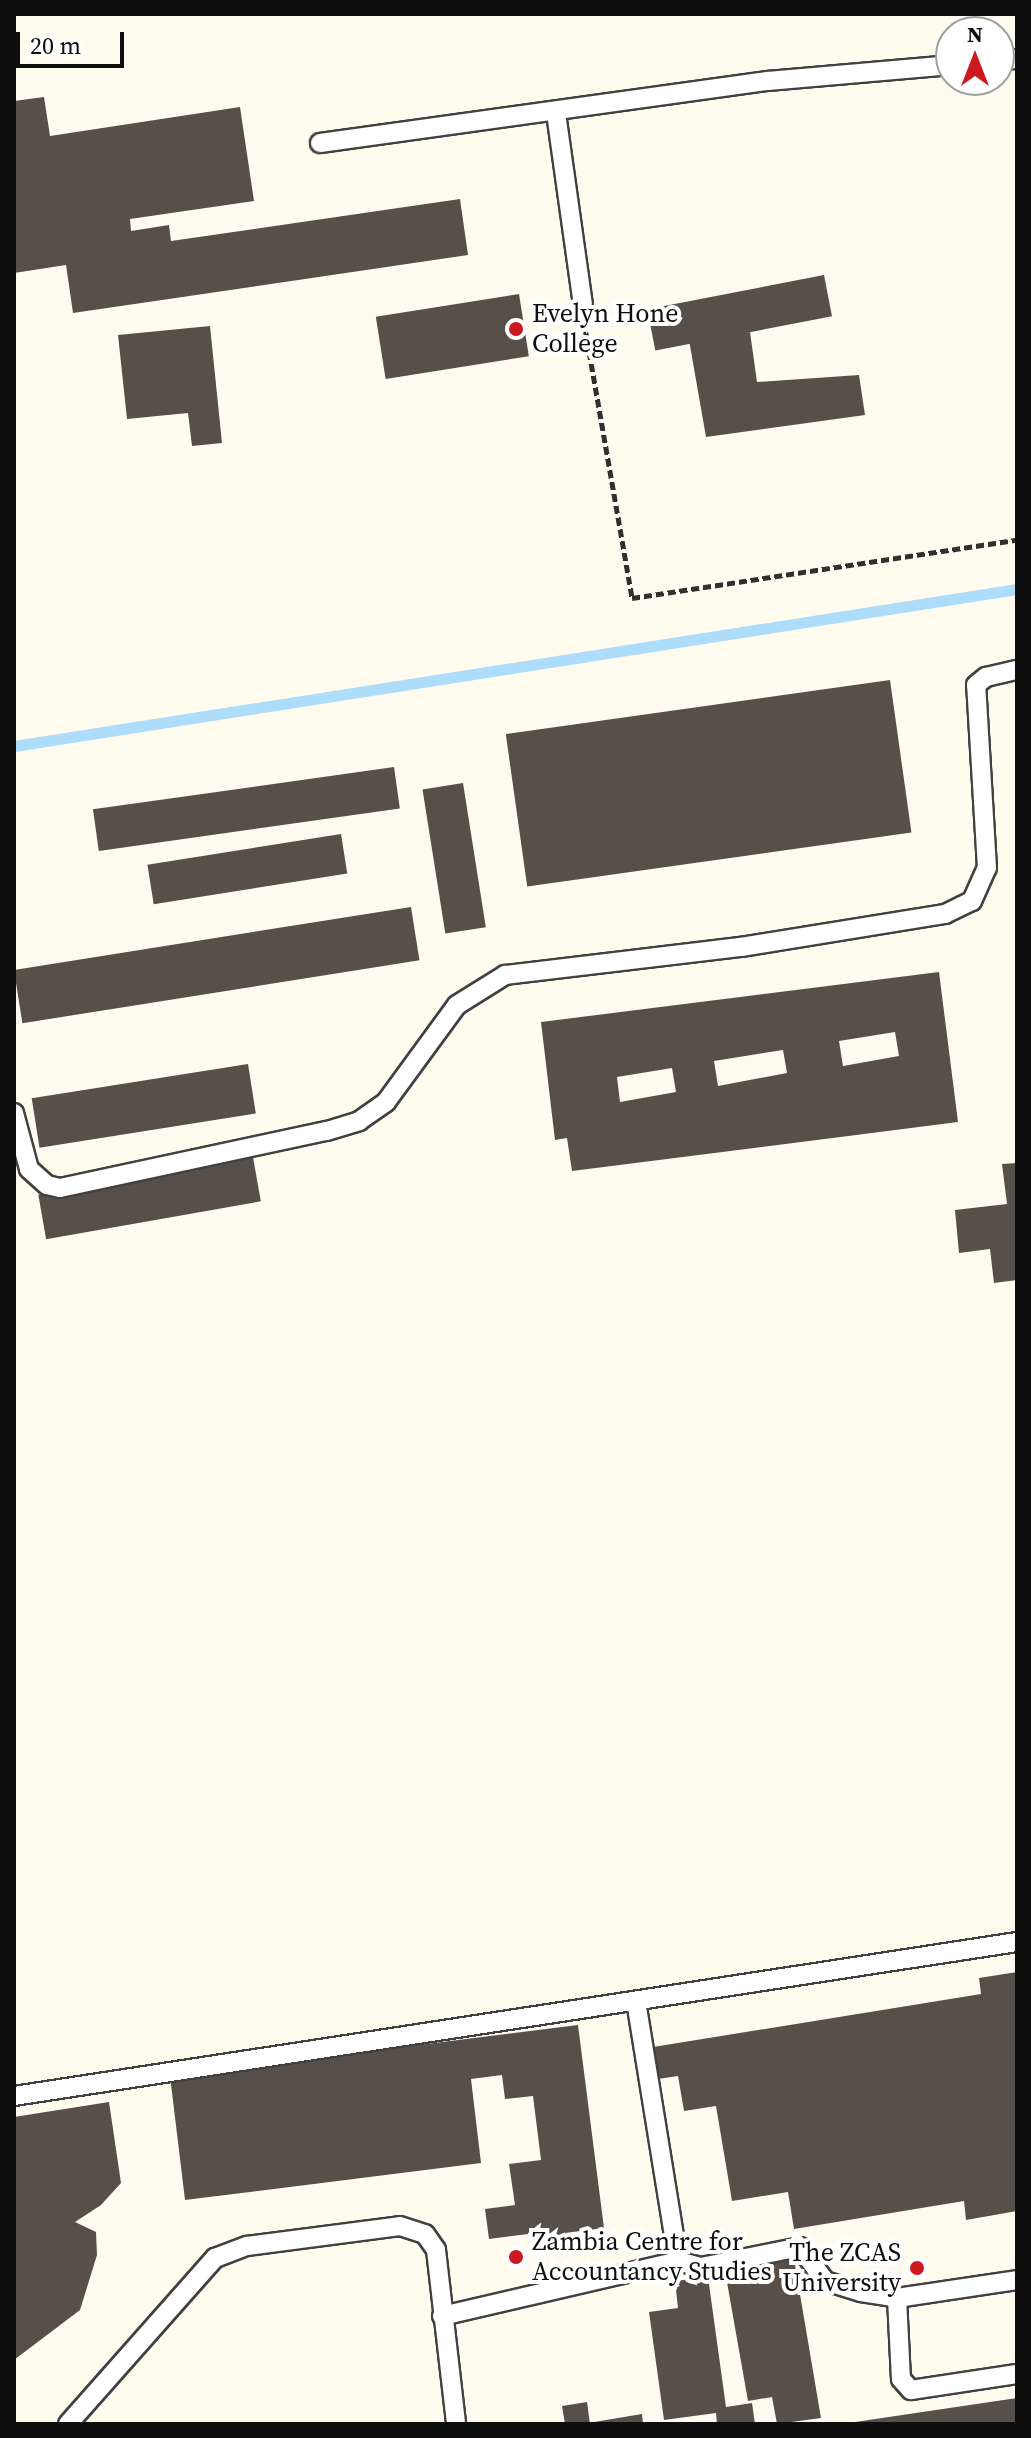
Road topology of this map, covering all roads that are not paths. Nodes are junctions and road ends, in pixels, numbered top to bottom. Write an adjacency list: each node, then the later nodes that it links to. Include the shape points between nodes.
1 (935, 66): 2 (lane, via 768,81)
2 (556, 113): 3 (lane); 4 (lane)
3 (320, 143)
4 (583, 304)
5 (1017, 670): 6 (lane, via 986,677 976,685 987,868 972,901 945,914 741,947 505,975 457,1005 386,1102 359,1121 327,1131 60,1188 47,1185 29,1169)
6 (14, 1113)
7 (1017, 1942): 8 (lane)
8 (636, 2001): 9 (lane); 10 (lane)
9 (14, 2096)
10 (678, 2261): 12 (lane, via 701,2267 800,2247 825,2281); 13 (lane)
11 (1017, 2280): 12 (lane)
12 (897, 2298): 14 (lane, via 901,2379 911,2390)
13 (442, 2316): 15 (lane, via 436,2250 425,2234 400,2226 247,2246 215,2258); 16 (lane)
14 (1017, 2374)
15 (68, 2424)
16 (456, 2424)

